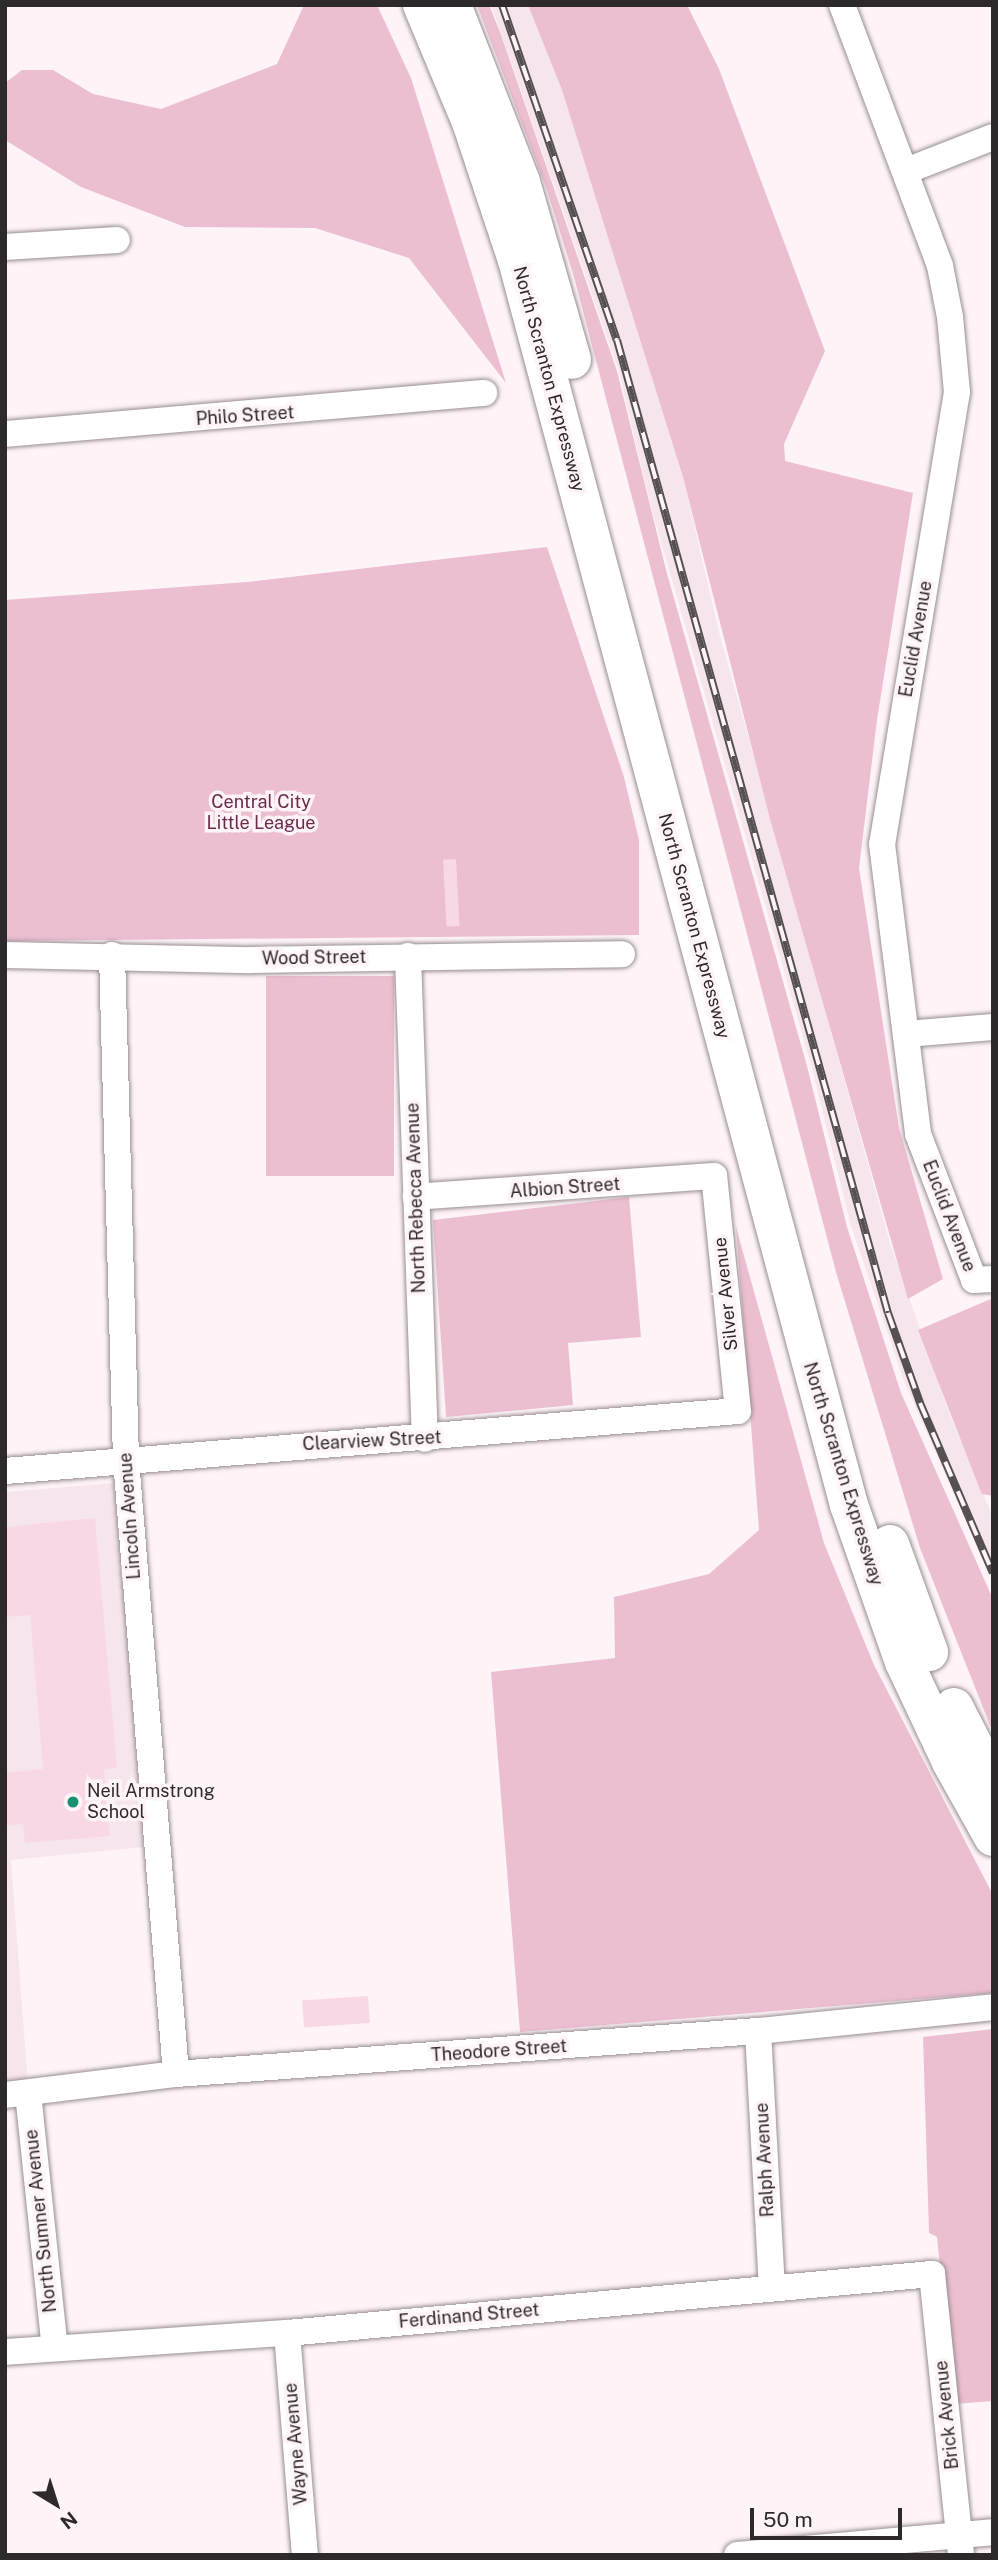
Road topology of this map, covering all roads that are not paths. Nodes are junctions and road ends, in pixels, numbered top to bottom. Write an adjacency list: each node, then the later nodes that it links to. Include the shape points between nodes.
1 (422, 5): 24 (highway, North Scranton Expressway, via 471,122 517,260 849,1505 904,1662)
2 (452, 5): 23 (highway, North Scranton Expressway, via 496,113 550,277 875,1497 929,1651)
3 (842, 5): 5 (street, Euclid Avenue)
4 (993, 136): 5 (street)
5 (906, 171): 15 (street, Euclid Avenue, via 940,266 957,392 882,844)
6 (117, 240): 7 (street)
7 (5, 247)
8 (484, 393): 9 (street, Philo Street)
9 (5, 434)
10 (5, 954): 12 (street, Wood Street)
11 (622, 954): 13 (street, Wood Street)
12 (112, 956): 13 (street, Wood Street, via 251,960); 21 (street, Lincoln Avenue)
13 (408, 956): 17 (street, North Rebecca Avenue)
14 (993, 1027): 15 (street)
15 (906, 1034): 18 (street, Euclid Avenue, via 918,1134)
16 (714, 1176): 17 (street, Albion Street); 19 (street, Silver Avenue)
17 (416, 1197): 20 (street, North Rebecca Avenue)
18 (983, 1279)
19 (738, 1411): 20 (street, Clearview Street)
20 (425, 1439): 21 (street, Clearview Street)
21 (125, 1460): 22 (street, Clearview Street); 27 (street, Lincoln Avenue)
22 (5, 1471)
23 (993, 1783)
24 (993, 1837)
25 (993, 2007): 26 (street, Theodore Street)
26 (758, 2031): 27 (street, Theodore Street); 30 (street, Ralph Avenue)
27 (176, 2074): 28 (street, Theodore Street)
28 (16, 2094): 32 (street, North Sumner Avenue)
29 (932, 2274): 30 (street, Ferdinand Street); 35 (street, Brick Avenue)
30 (772, 2288): 31 (street, Ferdinand Street)
31 (286, 2333): 32 (street, Ferdinand Street); 36 (street, Wayne Avenue)
32 (55, 2348): 33 (street, Ferdinand Street)
33 (5, 2352)
34 (993, 2532): 35 (street)
35 (960, 2545): 37 (street)
36 (305, 2555)
37 (737, 2555)

